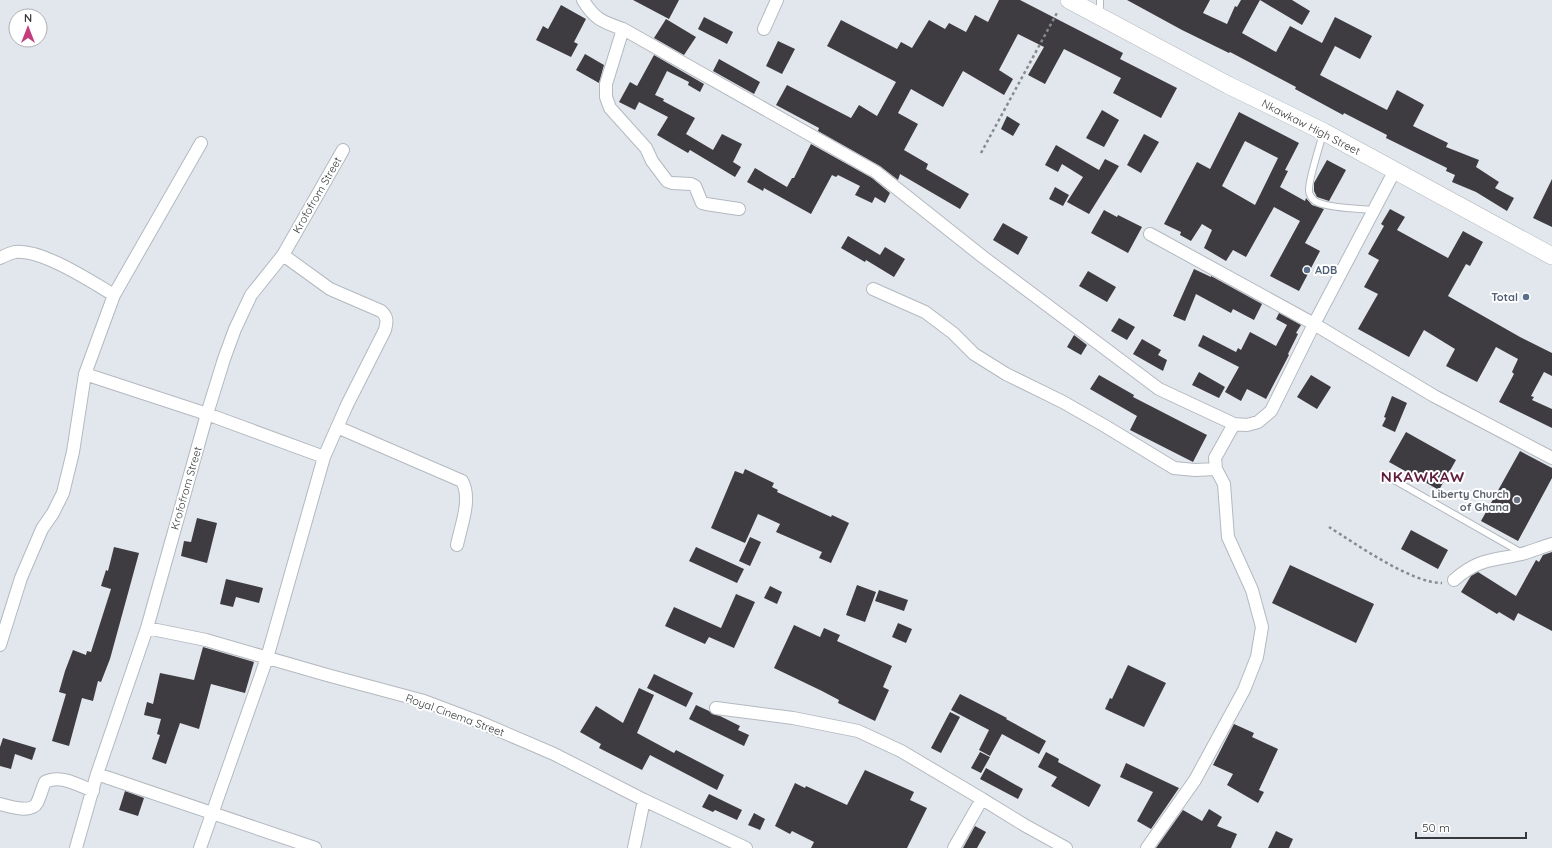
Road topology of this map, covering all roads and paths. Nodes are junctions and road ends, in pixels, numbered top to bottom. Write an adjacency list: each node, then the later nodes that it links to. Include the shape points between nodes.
1 (583, 0): 5 (street, via 596,18)
2 (777, 0): 6 (street)
3 (1064, 3): 4 (main road, Nkawkaw High Street); 10 (path)
4 (1100, 8): 7 (main road, Nkawkaw High Street, via 1228,85)
5 (622, 29): 12 (street, via 606,84 606,97 610,108 646,148 667,181 695,186 702,202 706,204); 23 (street, via 876,172 983,257 1158,389)
6 (764, 29)
7 (1324, 132): 11 (main road, Nkawkaw High Street); 13 (lane, via 1310,186 1310,196 1316,202 1328,205)
8 (201, 143): 19 (street)
9 (343, 150): 15 (street, Krofofrom Street)
10 (980, 153)
11 (1395, 170): 13 (street); 16 (main road, Nkawkaw High Street)
12 (739, 209)
13 (1374, 210): 20 (street)
14 (1150, 234): 20 (street)
15 (283, 256): 22 (street, Krofofrom Street, via 251,295 235,329); 24 (street, via 330,289 381,311 388,322)
16 (1552, 256)
17 (0, 258): 19 (street, via 14,252 33,254 48,259)
18 (873, 289): 27 (street, via 925,312 953,333 974,354 1006,374 1093,419 1174,468)
19 (114, 295): 21 (street)
20 (1314, 324): 23 (street, via 1271,411 1258,422 1247,425); 26 (street, via 1434,396)
21 (85, 374): 22 (street); 36 (street, via 73,452 63,493 42,529 27,564)
22 (207, 414): 25 (street); 35 (street, Krofofrom Street)
23 (1234, 424): 27 (street, via 1215,458)
24 (337, 427): 25 (street); 31 (street, via 462,481 467,498)
25 (324, 457): 37 (street)
26 (1552, 458)
27 (1216, 469): 52 (street, via 1224,484 1228,537 1252,590 1262,627 1257,657 1244,690 1195,780)
28 (1394, 480): 32 (lane)
29 (1329, 527): 34 (path, via 1381,560 1412,576)
30 (1552, 544): 32 (street)
31 (457, 545)
32 (1523, 554): 33 (street, via 1482,562)
33 (1454, 580)
34 (1436, 583)
35 (147, 628): 37 (street, Royal Cinema Street, via 206,640); 39 (street, Krofofrom Street)
36 (0, 645)
37 (267, 658): 42 (street, Royal Cinema Street, via 424,701 554,754); 44 (street)
38 (716, 708): 41 (street, via 793,718 858,731 901,751)
39 (98, 774): 40 (street, Krofofrom Street); 44 (street)
40 (93, 791): 43 (street, via 59,778 52,778 45,782 34,806 23,808); 45 (street, Krofofrom Street)
41 (982, 799): 50 (street); 51 (street)
42 (644, 800): 48 (street); 49 (street, Royal Cinema Street)
43 (0, 804)
44 (212, 812): 46 (street); 47 (street)
45 (76, 848)
46 (200, 848)
47 (316, 848)
48 (634, 848)
49 (746, 848)
50 (954, 848)
51 (1066, 848)
52 (1147, 848)

